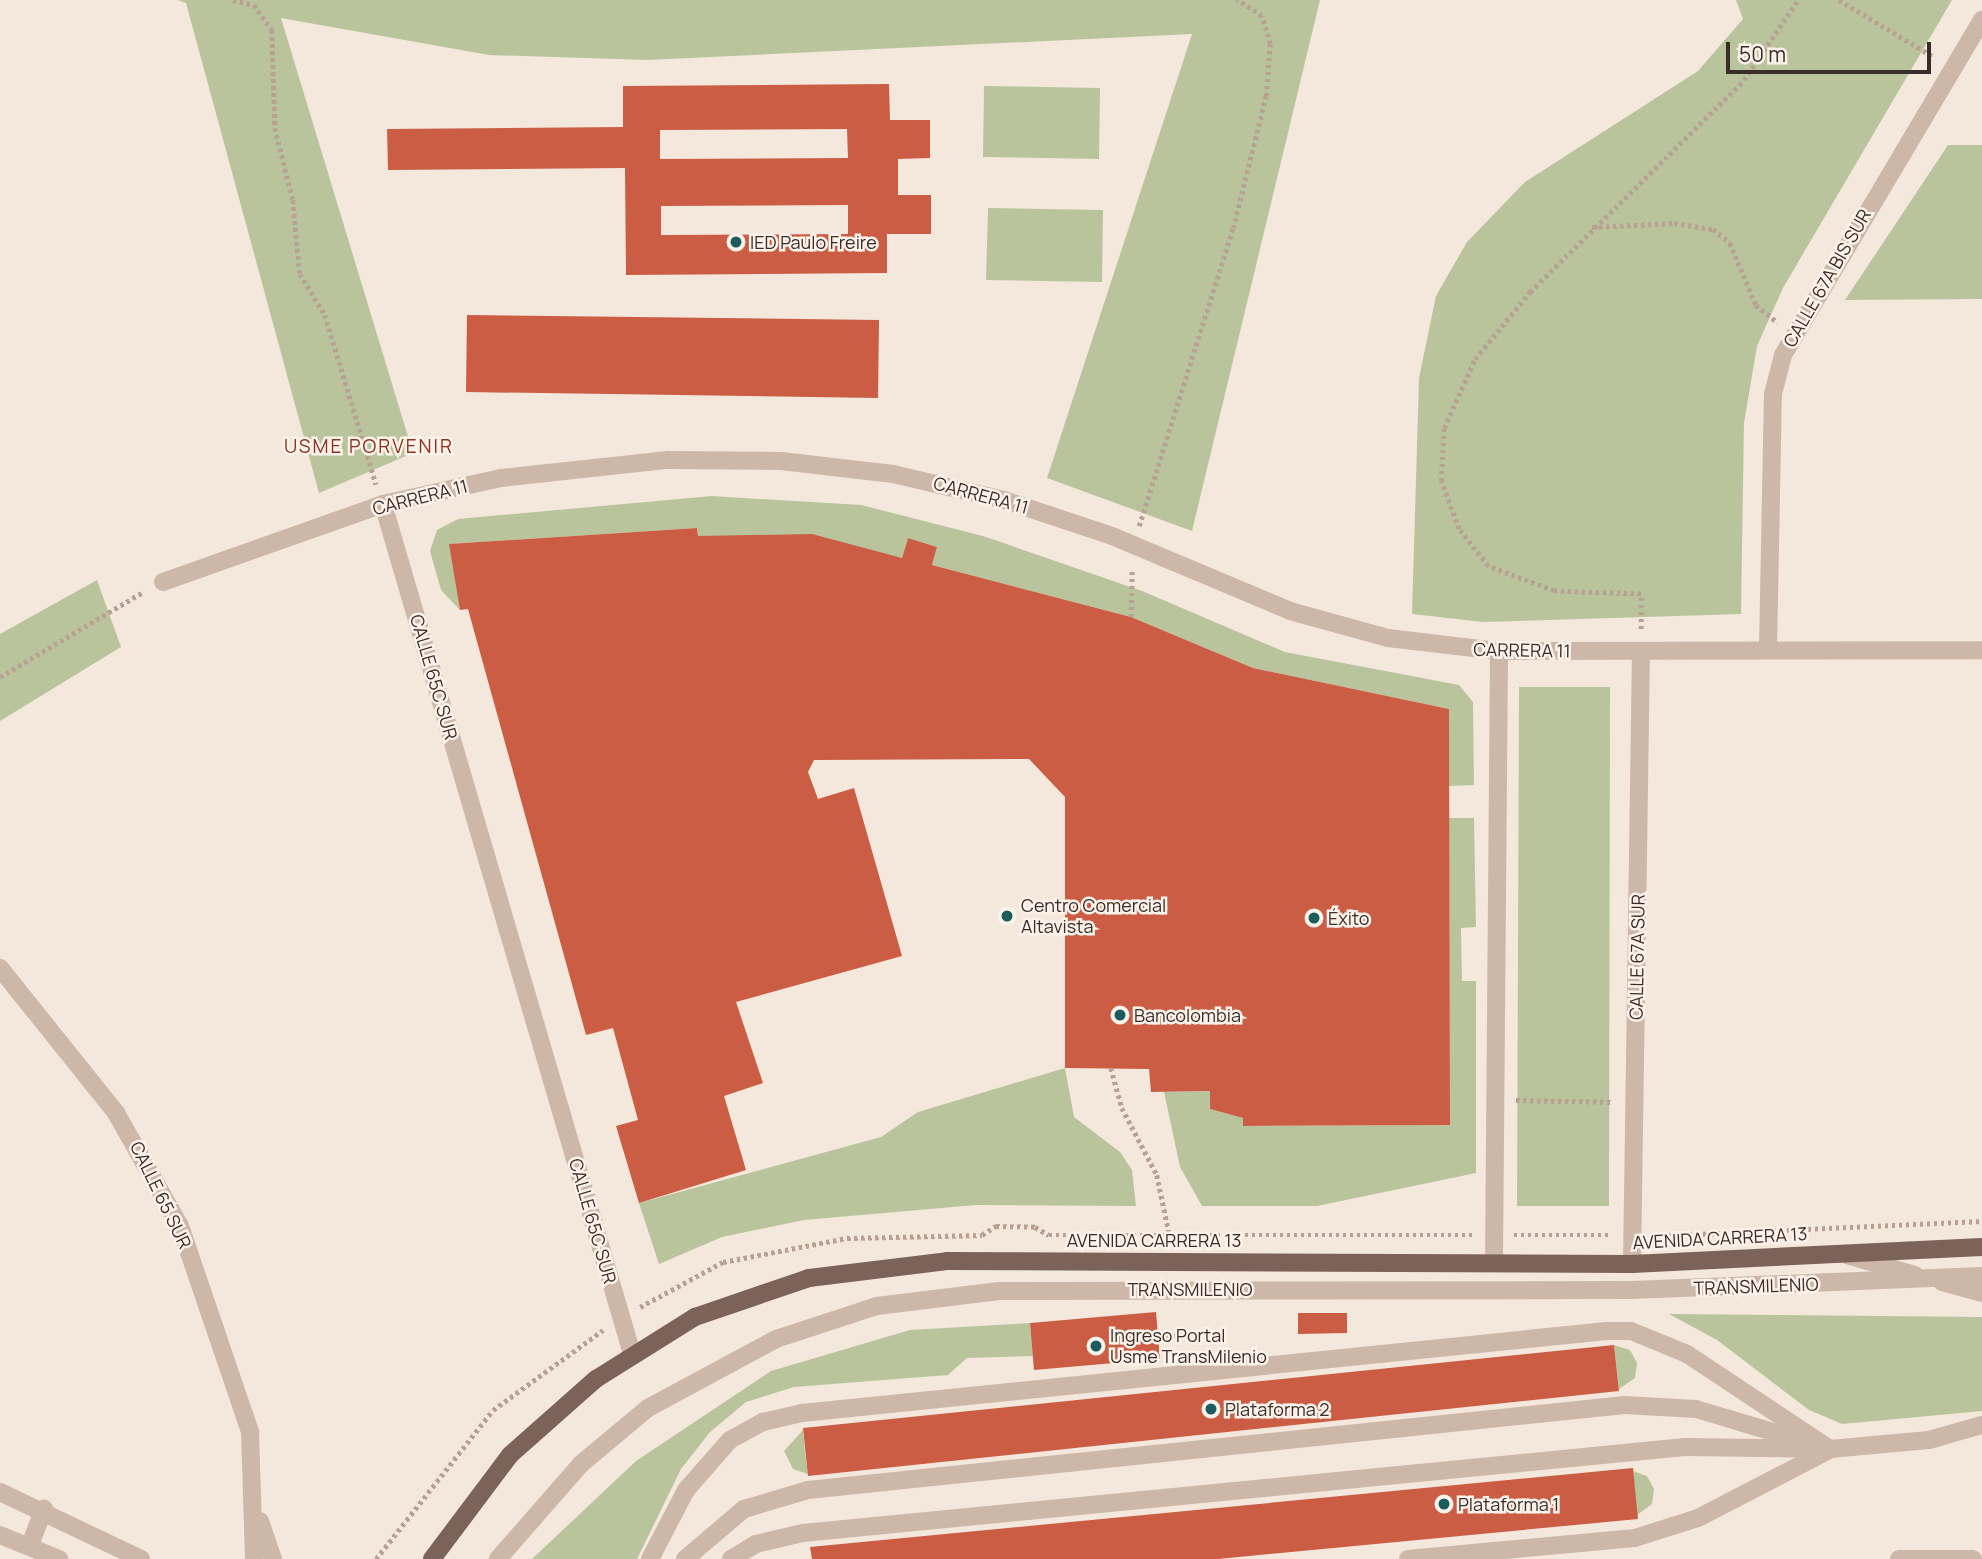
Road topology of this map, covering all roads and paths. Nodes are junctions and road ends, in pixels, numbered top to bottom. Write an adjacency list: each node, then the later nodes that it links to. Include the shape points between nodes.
1 (233, 0): 5 (path)
2 (1237, 0): 11 (path, via 1262,16 1270,44 1266,96 1233,228)
3 (1798, 0): 8 (path, via 1744,80)
4 (1839, 0): 7 (path)
5 (255, 2): 10 (path, via 272,30 275,128 293,200 300,274 326,315)
6 (1982, 20): 7 (street, CALLE 67A BIS SUR)
7 (1953, 68): 9 (street, CALLE 67A BIS SUR)
8 (1591, 227): 9 (path, via 1674,223 1713,229 1730,243 1756,306); 14 (path, via 1475,359 1444,428 1441,481 1459,529 1489,566 1554,591 1641,594)
9 (1793, 332): 15 (street, CALLE 67A BIS SUR, via 1773,394)
10 (383, 504): 11 (street, CARRERA 11, via 556,470 668,460 781,461 949,486); 12 (street, CARRERA 11); 37 (street, CALLE 65C SUR)
11 (1133, 544): 13 (path); 17 (street, CARRERA 11, via 1331,623 1388,638)
12 (163, 582): 18 (path)
13 (1131, 617)
14 (1641, 650): 15 (street, CARRERA 11); 17 (street, CARRERA 11); 22 (street, CALLE 67A SUR)
15 (1768, 650): 16 (street, CARRERA 11)
16 (1982, 650)
17 (1499, 651): 21 (street)
18 (0, 677)
19 (0, 968): 43 (street, CALLE 65 SUR, via 116,1112 180,1226 241,1395)
20 (1111, 1068): 28 (path, via 1122,1108 1157,1175)
21 (1496, 1100): 22 (path); 24 (street)
22 (1634, 1102): 25 (street, CALLE 67A SUR)
23 (1982, 1221): 25 (path)
24 (1485, 1235): 25 (path); 29 (street)
25 (1633, 1236): 30 (street, CALLE 67A SUR)
26 (1982, 1247): 27 (main road, AVENIDA CARRERA 13)
27 (1842, 1253): 30 (main road, AVENIDA CARRERA 13); 32 (street, TRANSMILENIO)
28 (1172, 1261): 29 (main road, AVENIDA CARRERA 13); 37 (main road, AVENIDA CARRERA 13, via 873,1267 749,1294)
29 (1494, 1262): 30 (main road, AVENIDA CARRERA 13)
30 (1632, 1264)
31 (1982, 1276): 32 (street, TRANSMILENIO)
32 (1927, 1278): 33 (street, TRANSMILENIO); 45 (street, TRANSMILENIO, via 1632,1290 999,1291 877,1306 776,1339 648,1408 581,1464)
33 (1982, 1293)
34 (1210, 1332): 35 (path)
35 (1158, 1336)
36 (576, 1347): 52 (path, via 493,1410)
37 (632, 1354): 53 (main road, AVENIDA CARRERA 13, via 510,1455)
38 (1982, 1425): 40 (street)
39 (1982, 1435): 40 (street)
40 (1929, 1440): 41 (street)
41 (1830, 1449): 56 (street, via 1687,1354 1631,1331 1607,1331 802,1413 763,1422 730,1440 686,1490); 57 (street, via 1696,1409 1625,1405 808,1490 744,1510); 58 (street, via 1685,1447 803,1533 756,1544); 59 (street, via 1698,1518 1635,1538)
42 (0, 1492): 44 (street)
43 (255, 1501): 50 (street, CALLE 65 SUR); 51 (street, CALLE 65 SUR)
44 (44, 1509): 47 (street); 49 (street)
45 (523, 1526): 54 (street, TRANSMILENIO); 55 (street, TRANSMILENIO)
46 (0, 1535): 47 (street)
47 (30, 1545): 48 (street)
48 (59, 1559)
49 (141, 1559)
50 (254, 1559)
51 (273, 1559)
52 (376, 1559)
53 (432, 1559)
54 (498, 1559)
55 (510, 1559)
56 (650, 1559)
57 (685, 1559)
58 (731, 1559)
59 (1408, 1559)
60 (1899, 1559): 61 (street)
61 (1973, 1559)

